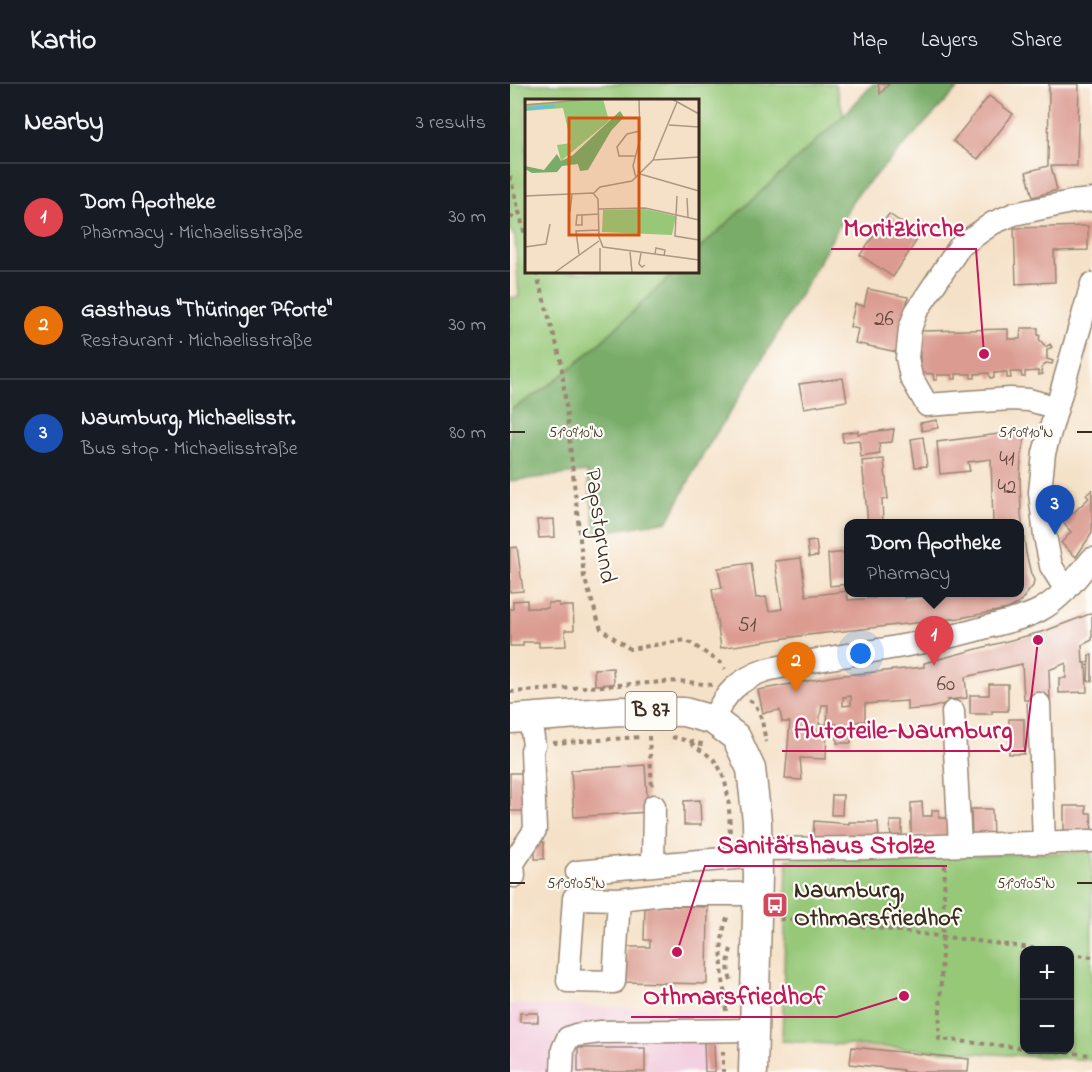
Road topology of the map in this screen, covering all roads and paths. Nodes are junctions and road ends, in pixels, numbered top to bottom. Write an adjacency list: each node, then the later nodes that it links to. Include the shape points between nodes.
1 (510, 176): 3 (path)
2 (1092, 200): 8 (street, via 1014,214 960,246 916,312 910,329 907,358 911,377 927,405 1010,399)
3 (519, 212): 4 (path); 5 (path)
4 (510, 218)
5 (525, 234)
6 (536, 273): 11 (path, Papstgrund, via 561,360 584,577 601,629 630,649 686,640 721,663)
7 (1092, 284): 8 (street)
8 (1057, 408): 10 (street, via 1044,453 1040,492 1051,566)
9 (1092, 559): 10 (street)
10 (1066, 590): 11 (street, via 1038,611 1000,623 911,644 766,670)
11 (733, 687): 12 (path, via 679,681); 15 (street); 19 (path, via 754,703)
12 (510, 692)
13 (1039, 704): 22 (street)
14 (953, 712): 23 (street)
15 (713, 720): 16 (main road, B 87, via 668,711 620,711); 24 (main road, B 87, via 736,737 747,758 754,791)
16 (525, 727): 17 (path); 27 (street, via 532,750 535,830 513,863)
17 (649, 736): 18 (path); 20 (path)
18 (688, 741)
19 (768, 752)
20 (654, 806): 25 (street)
21 (1092, 841): 22 (street)
22 (1044, 843): 23 (street)
23 (953, 851): 24 (street, via 873,848); 30 (path)
24 (758, 853): 25 (street); 29 (main road, B 87)
25 (653, 865): 26 (street)
26 (577, 872)
27 (514, 876)
28 (619, 898): 29 (street, via 663,894)
29 (770, 910): 30 (path, via 821,921); 34 (main road, B 87)
30 (941, 936): 31 (path); 35 (path, via 939,1039)
31 (1020, 947)
32 (1074, 955): 33 (path)
33 (1092, 957)
34 (755, 1030): 38 (street, via 576,1035 568,1038 563,1049); 39 (main road, B 87)
35 (1020, 1048)
36 (1074, 1053): 37 (path)
37 (1092, 1055)
38 (562, 1072)
39 (753, 1072)

